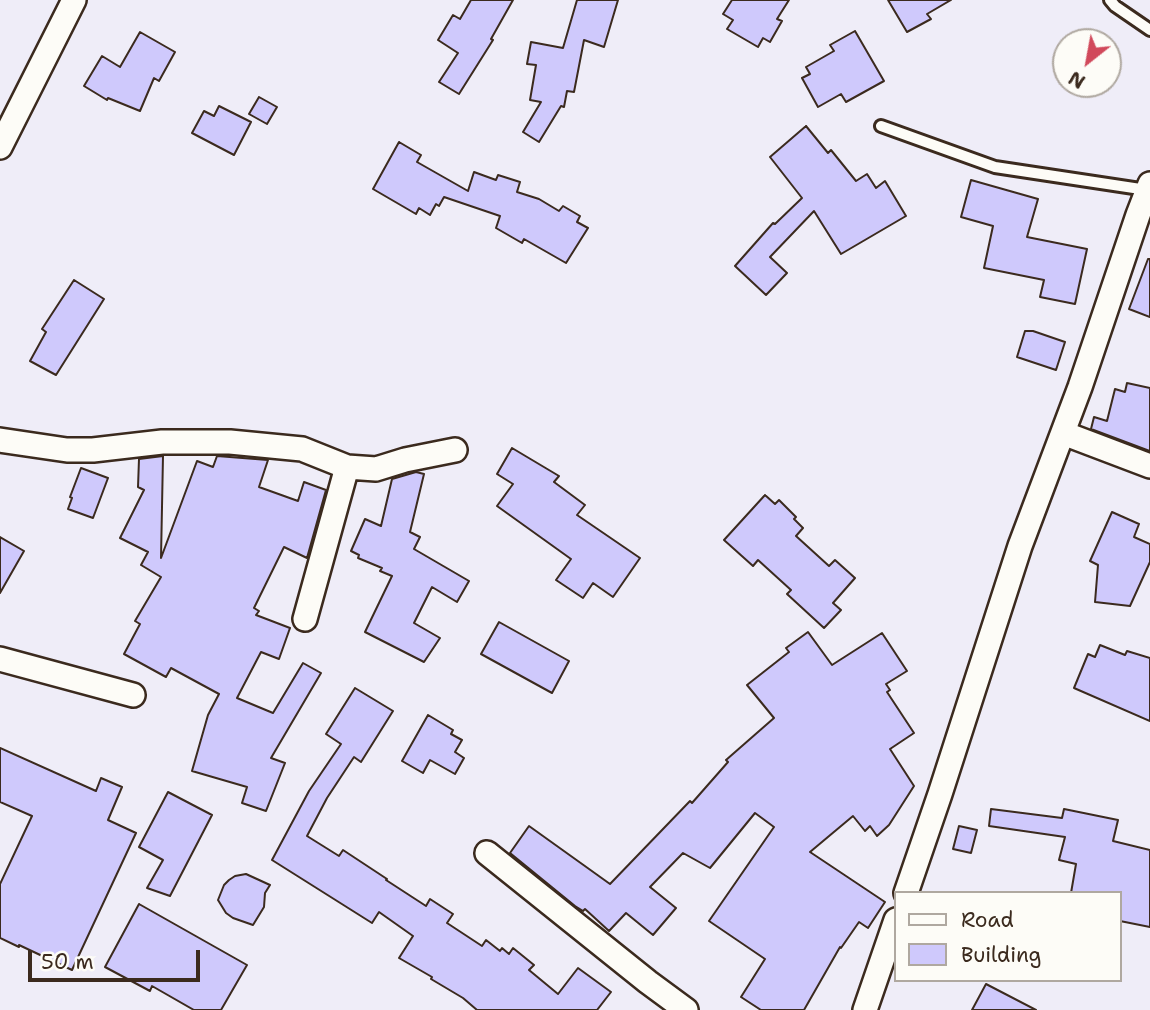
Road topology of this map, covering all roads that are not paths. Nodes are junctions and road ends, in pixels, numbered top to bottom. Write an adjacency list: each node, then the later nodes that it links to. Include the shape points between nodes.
1 (74, 0): 5 (street)
2 (1110, 0): 3 (lane)
3 (1150, 30)
4 (881, 125): 6 (lane, via 995,167)
5 (0, 147)
6 (1149, 187): 7 (street)
7 (1144, 218): 8 (street)
8 (1063, 433): 11 (street); 17 (street, via 1020,546)
9 (0, 440): 12 (street, via 67,450 230,442 302,449)
10 (455, 450): 12 (street, via 376,469)
11 (1150, 466)
12 (347, 467): 13 (street)
13 (305, 619)
14 (0, 659): 15 (street)
15 (133, 695)
16 (487, 853): 19 (street)
17 (907, 891)
18 (894, 926): 20 (street)
19 (686, 1010)
20 (865, 1010)

